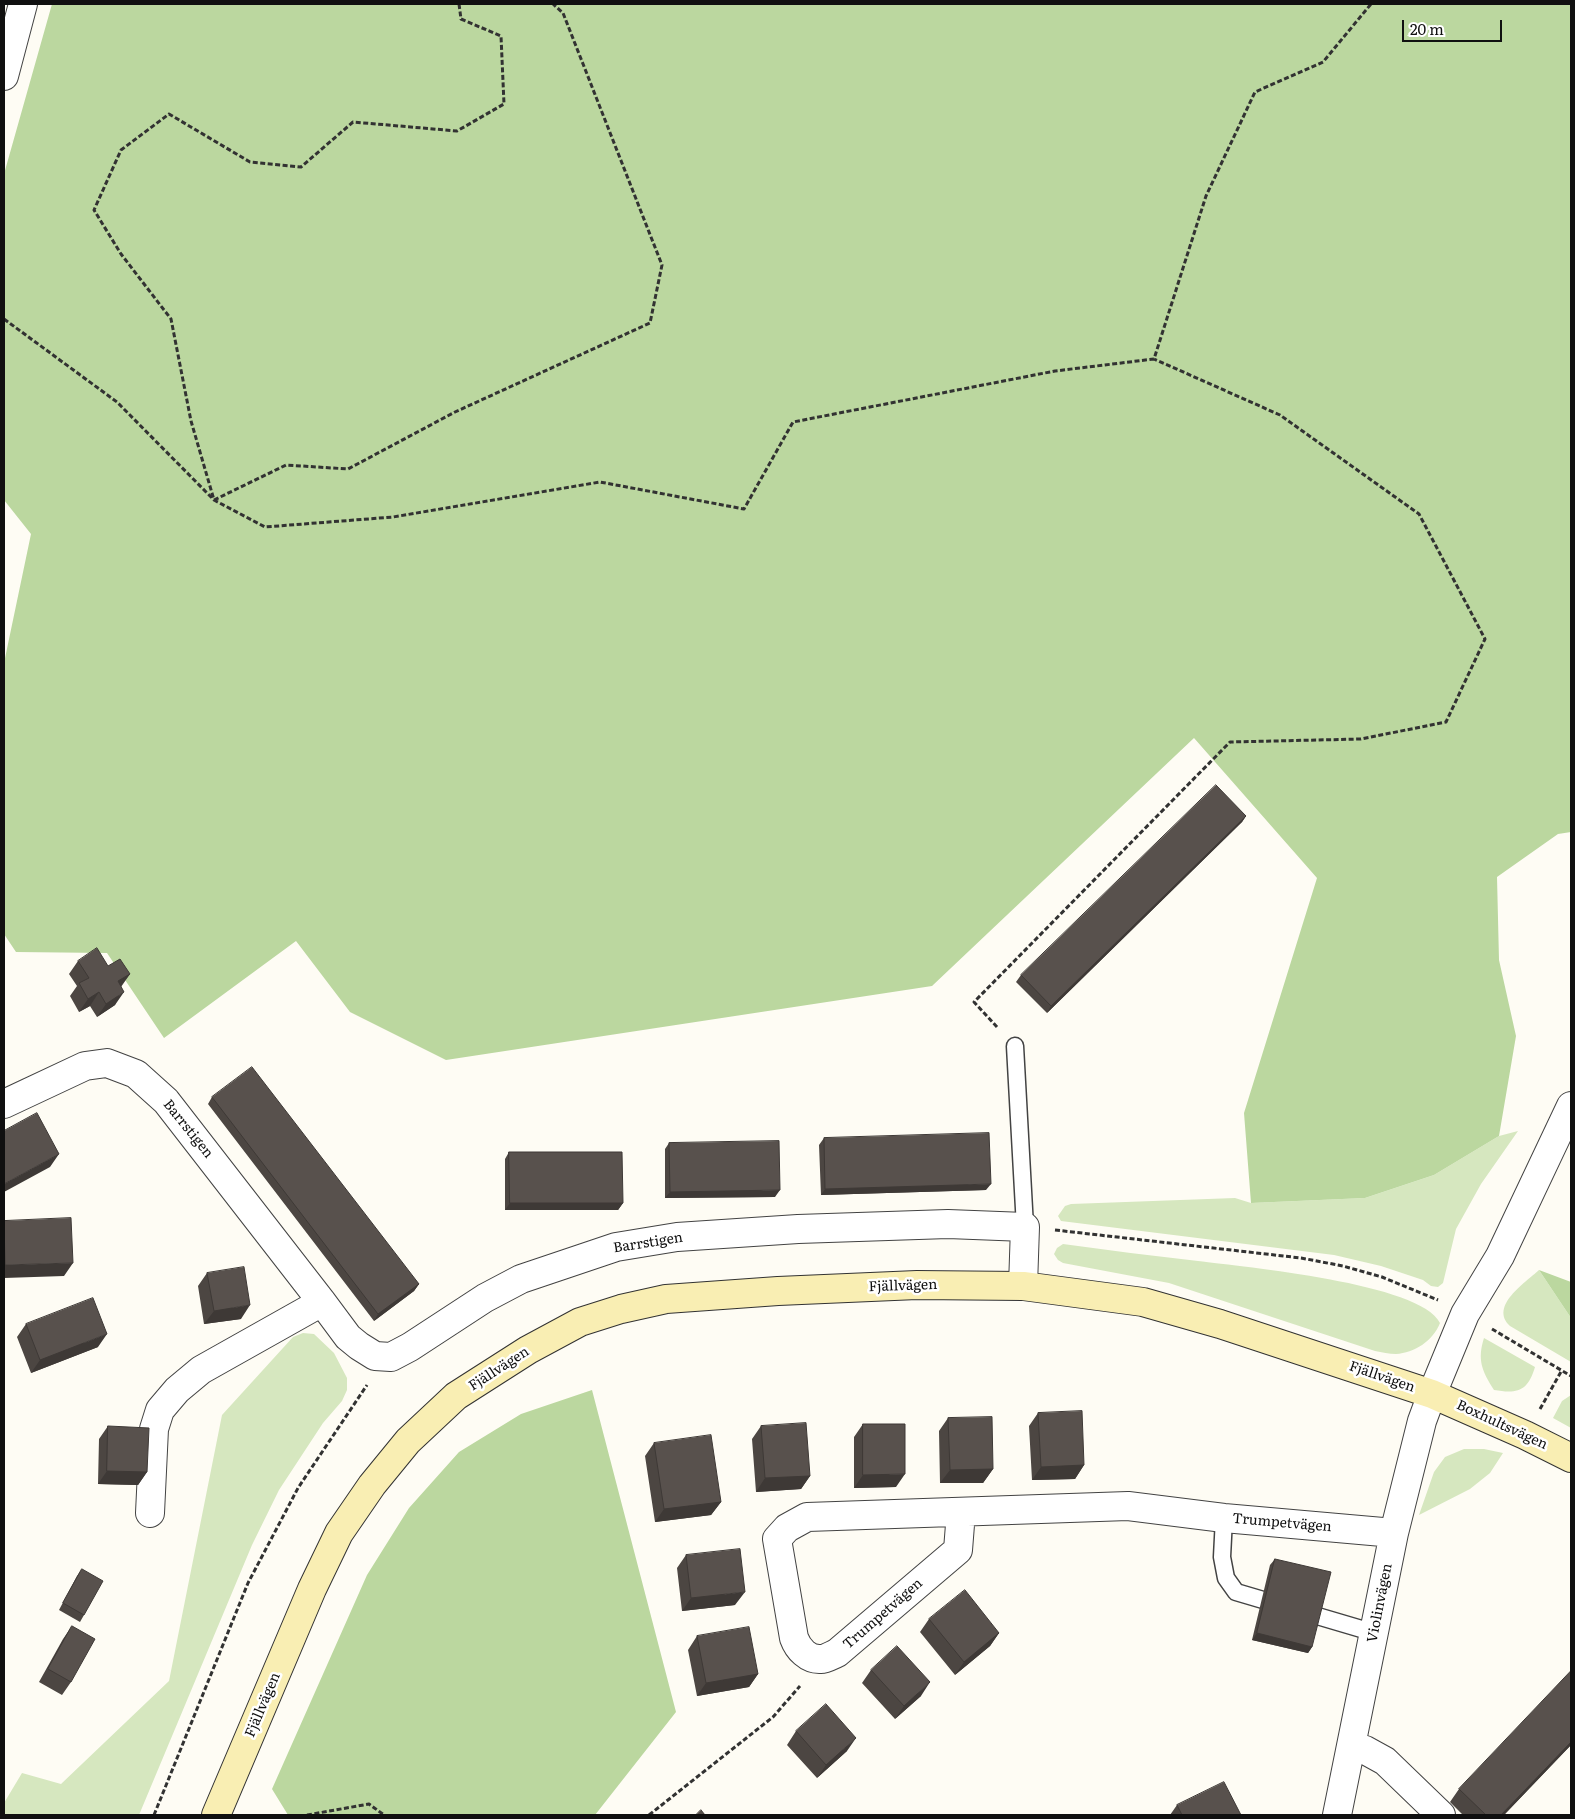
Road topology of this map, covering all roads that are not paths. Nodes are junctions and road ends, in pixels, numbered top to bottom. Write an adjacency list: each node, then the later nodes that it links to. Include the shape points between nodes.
1 (23, 4): 2 (street)
2 (4, 76)
3 (1015, 1046): 6 (lane)
4 (4, 1104): 8 (street, Barrstigen, via 85,1066 107,1063 136,1074 166,1101)
5 (1571, 1106): 9 (street, Fjällvägen, via 1500,1256 1465,1314)
6 (1025, 1227): 7 (street); 8 (street, Barrstigen, via 948,1224 798,1229 677,1237 616,1247 521,1279 391,1357 375,1356 359,1346 348,1337)
7 (1023, 1286): 9 (street, Fjällvägen, via 1143,1302); 17 (street, Fjällvägen, via 907,1285 666,1299 580,1322 528,1350 456,1396 408,1441 339,1533)
8 (322, 1302): 12 (street, via 201,1370 160,1410 154,1429)
9 (1432, 1394): 10 (street, Boxhultsvägen); 14 (street, Violinvägen, via 1422,1421)
10 (1571, 1458)
11 (960, 1512): 11 (street, Trumpetvägen, via 807,1517 787,1528 777,1539 797,1649 820,1659 836,1654 958,1550); 13 (street, Trumpetvägen, via 1128,1506)
12 (150, 1513)
13 (1224, 1518): 14 (street, Trumpetvägen); 15 (lane, via 1222,1557 1226,1578 1236,1592)
14 (1394, 1533): 15 (street, Violinvägen)
15 (1375, 1632): 16 (street, Violinvägen)
16 (1352, 1746): 18 (street, Violinvägen); 19 (street, via 1385,1761)
17 (216, 1815)
18 (1337, 1815)
19 (1441, 1815)

